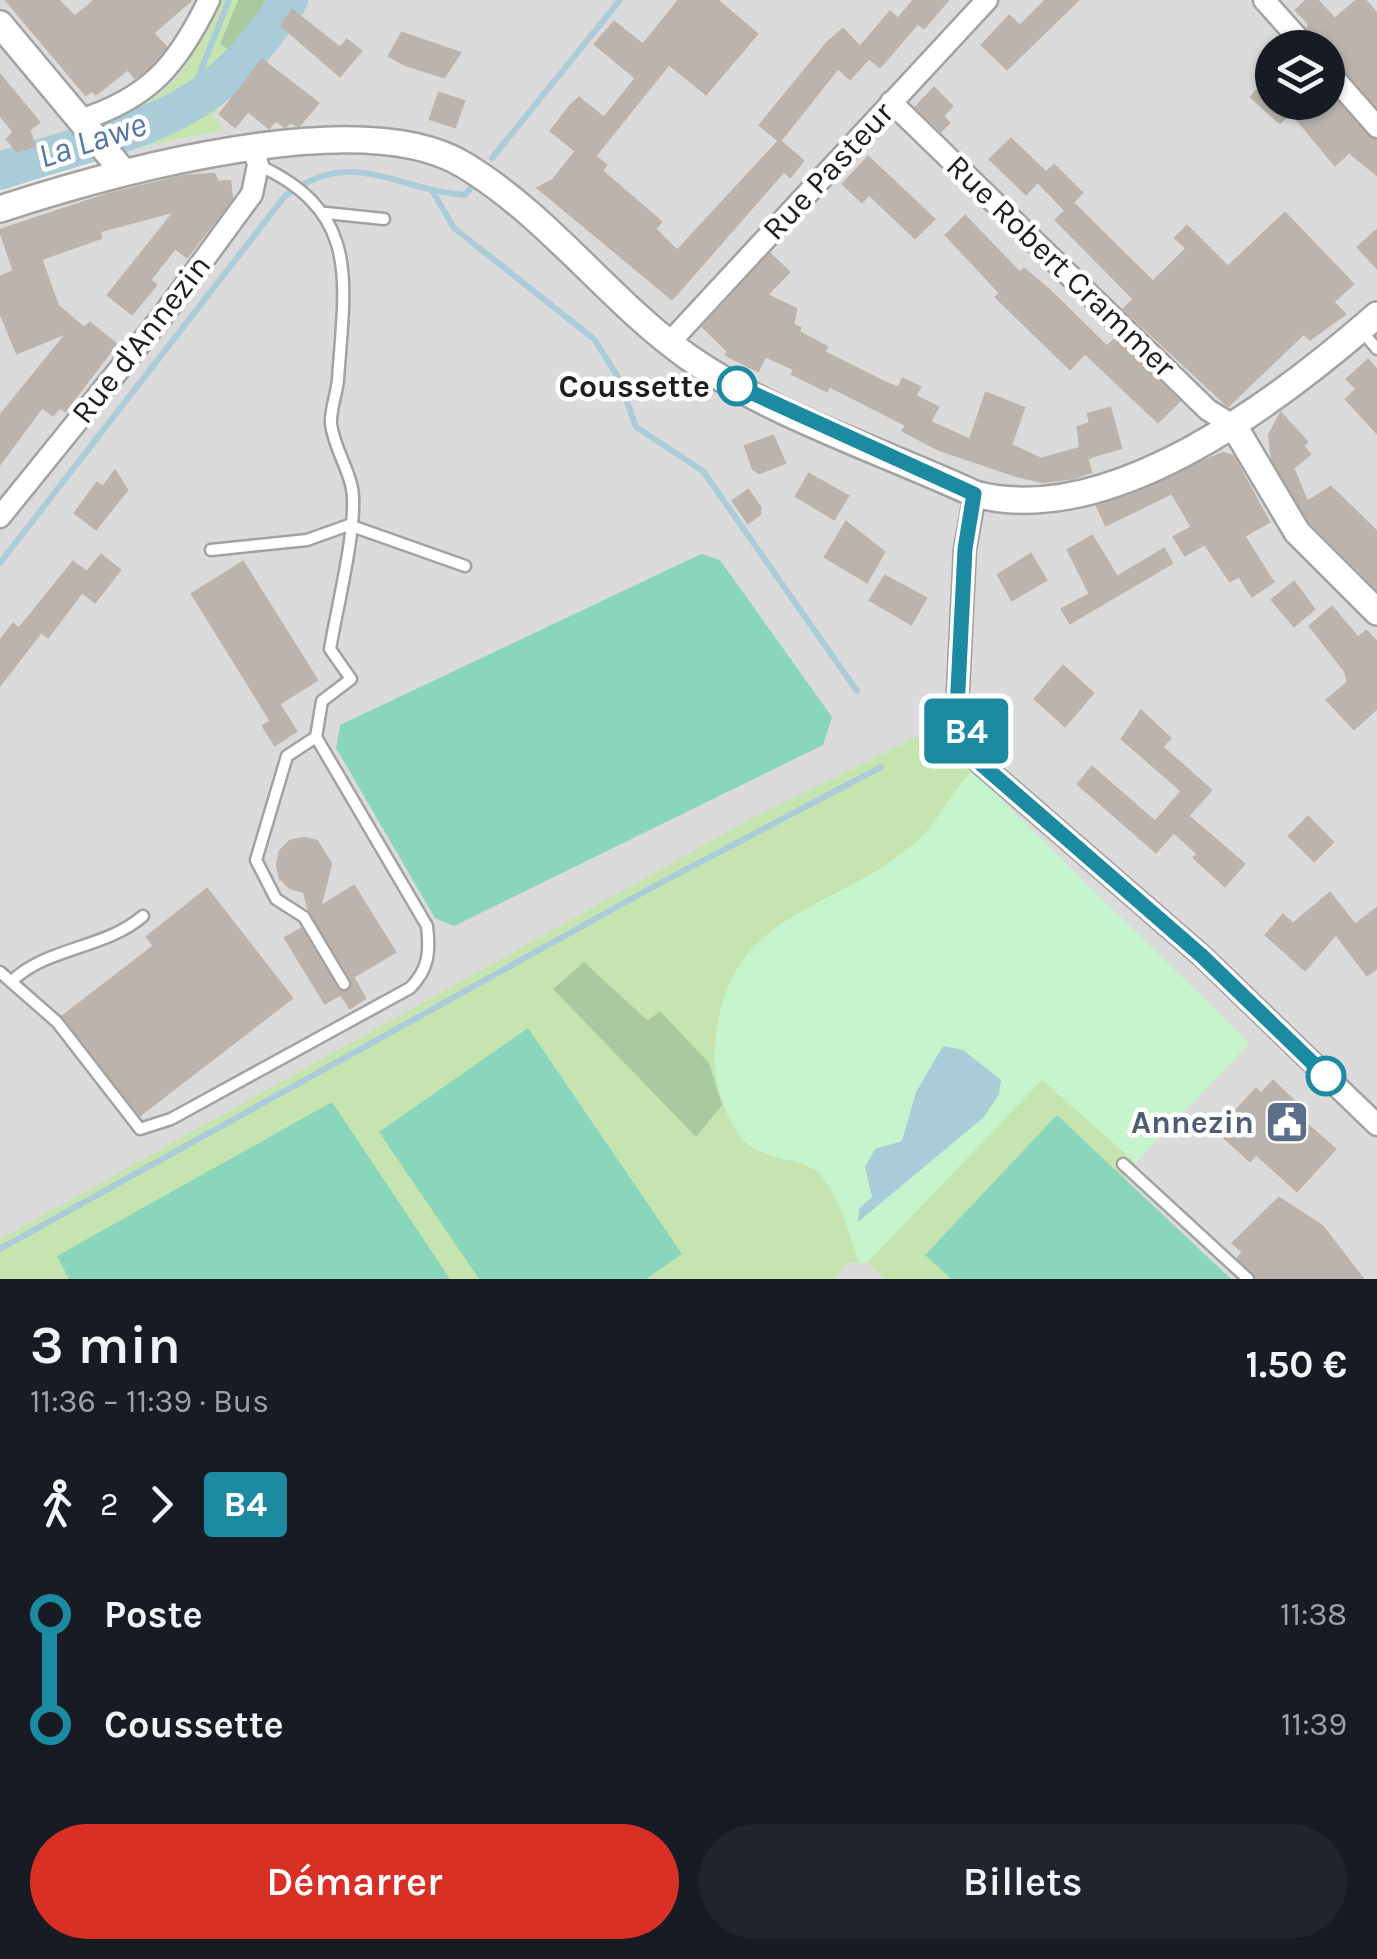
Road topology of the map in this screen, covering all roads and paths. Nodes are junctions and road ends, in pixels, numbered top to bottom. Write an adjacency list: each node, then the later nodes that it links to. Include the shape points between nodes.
1 (208, 0): 8 (street, via 169,70 148,89)
2 (987, 0): 7 (street, Rue Pasteur)
3 (1264, 0): 5 (street)
4 (0, 24): 8 (street)
5 (1290, 30)
6 (1345, 90): 9 (street)
7 (891, 102): 16 (street, Rue Pasteur); 17 (street, Rue Robert Crammer, via 1208,410)
8 (82, 123): 11 (street)
9 (1377, 126)
10 (256, 158): 11 (street); 13 (lane); 16 (street, via 348,139 442,152 533,216); 19 (street, Rue d'Annezin, via 252,194)
11 (118, 165): 12 (street)
12 (0, 209)
13 (326, 213): 14 (lane); 20 (lane, via 339,237 338,382 331,422 353,496)
14 (384, 219)
15 (1372, 331): 17 (street)
16 (670, 342): 18 (street, via 737,386)
17 (1234, 426): 18 (street, via 1082,495 1032,504); 23 (street, via 1297,532)
18 (974, 494): 29 (street, via 957,710 980,763 1202,956)
19 (0, 518)
20 (349, 525): 21 (lane, via 307,540); 22 (lane); 24 (lane, via 330,649 351,679 322,701)
21 (211, 550)
22 (465, 566)
23 (1377, 612)
24 (316, 737): 27 (lane, via 428,926 430,954 410,988 171,1119 140,1129 57,1022); 28 (lane, via 287,756 256,860 276,898 304,918)
25 (144, 916): 27 (lane, via 102,943 39,963)
26 (0, 972): 27 (lane)
27 (12, 981)
28 (344, 984)
29 (1377, 1126)
30 (1124, 1164): 31 (lane)
31 (1248, 1279)

